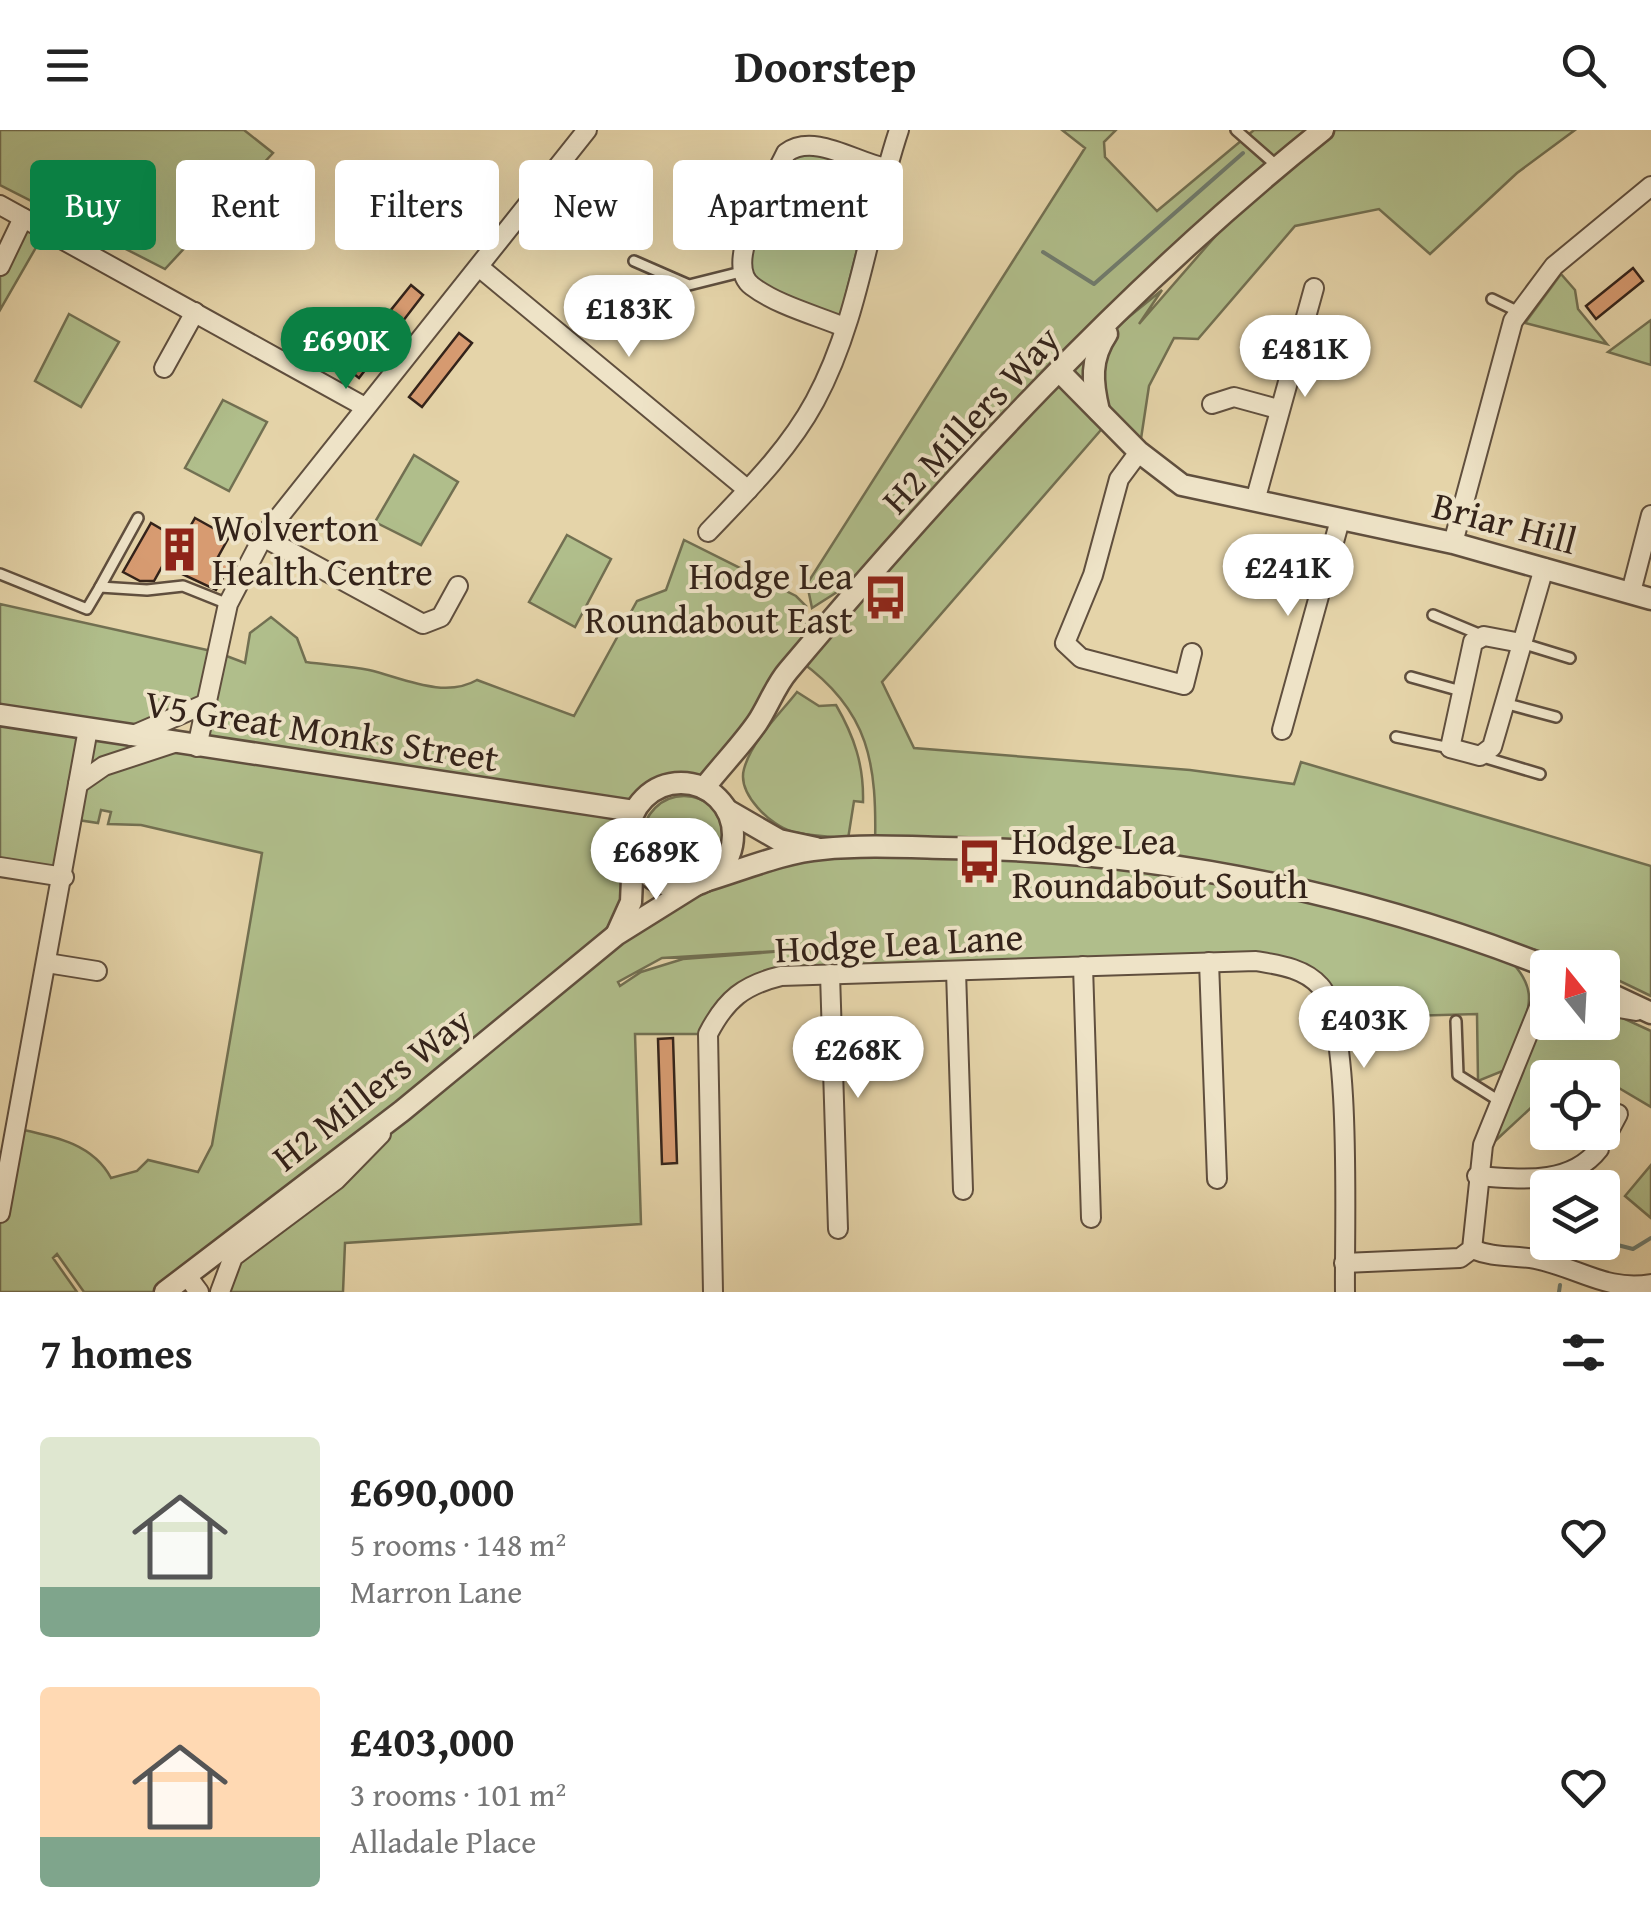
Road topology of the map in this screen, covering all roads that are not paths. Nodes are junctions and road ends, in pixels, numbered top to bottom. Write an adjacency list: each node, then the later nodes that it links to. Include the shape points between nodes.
1 (587, 130): 16 (street)
2 (899, 130): 7 (street)
3 (1236, 130): 8 (lane)
4 (1322, 130): 8 (street, H2 Millers Way)
5 (783, 160): 6 (street, via 794,147 817,145)
6 (862, 160)
7 (889, 160)
8 (1277, 166): 20 (street, H2 Millers Way)
9 (1651, 186): 22 (street, via 1554,266)
10 (0, 205): 11 (street)
11 (24, 218): 15 (street); 21 (street)
12 (741, 250): 17 (street)
13 (864, 250): 23 (street)
14 (634, 260): 17 (lane, via 689,285)
15 (0, 266)
16 (479, 266): 27 (street); 31 (street)
17 (741, 272): 23 (street, via 753,287)
18 (1314, 288): 28 (street)
19 (1492, 299): 22 (lane)
20 (1126, 308): 25 (street, H2 Millers Way); 29 (street, via 1096,350 1092,376)
21 (196, 312): 24 (street); 27 (street)
22 (1518, 312): 38 (street)
23 (844, 327): 31 (street, via 814,402)
24 (164, 368)
25 (1060, 372): 29 (street, Briar Hill); 66 (street, H2 Millers Way, via 784,674 757,723)
26 (1212, 404): 28 (street, via 1234,398)
27 (365, 406): 37 (street)
28 (1278, 409): 32 (street)
29 (1100, 415): 30 (street, Briar Hill)
30 (1139, 452): 32 (street, Briar Hill, via 1182,485); 48 (street, via 1119,479 1093,575 1065,643 1081,658 1184,685)
31 (748, 490): 36 (street)
32 (1255, 501): 35 (street, Briar Hill)
33 (1651, 515): 43 (street)
34 (138, 518): 41 (lane)
35 (1340, 520): 38 (street, Briar Hill); 57 (street)
36 (708, 532)
37 (263, 537): 42 (street, via 424,624 442,617); 44 (street)
38 (1453, 543): 39 (street, Briar Hill)
39 (1544, 568): 43 (street, Briar Hill); 47 (street)
40 (0, 574): 41 (lane, via 87,609)
41 (100, 586): 44 (lane, via 183,586)
42 (458, 586)
43 (1641, 596)
44 (228, 604): 53 (street)
45 (1432, 615): 46 (lane)
46 (1484, 636): 47 (street); 51 (street, via 1473,642)
47 (1521, 643): 49 (lane); 52 (street)
48 (1192, 654)
49 (1570, 658)
50 (1411, 676): 51 (lane)
51 (1462, 691): 62 (street)
52 (1504, 703): 55 (lane); 63 (street, via 1492,747)
53 (205, 704): 58 (street); 61 (street)
54 (0, 716): 56 (street, V5 Great Monks Street)
55 (1556, 717)
56 (88, 729): 58 (street, V5 Great Monks Street); 65 (street)
57 (1282, 730)
58 (131, 736): 60 (street, V5 Great Monks Street)
59 (1396, 736): 62 (lane)
60 (174, 744): 61 (street, V5 Great Monks Street); 65 (street, via 114,762)
61 (197, 746): 68 (street, V5 Great Monks Street)
62 (1450, 748): 63 (street)
63 (1480, 756): 64 (lane)
64 (1540, 774)
65 (78, 784): 72 (street)
66 (704, 788): 67 (street); 68 (street, via 662,786)
67 (727, 810): 69 (street, via 779,840); 73 (street, via 732,844 723,866)
68 (634, 811): 70 (street)
69 (818, 849): 73 (street); 75 (street, via 1085,854 1288,884)
70 (633, 855): 73 (street, via 664,884); 74 (street, via 631,902)
71 (0, 867): 72 (street)
72 (64, 876): 77 (street)
73 (701, 883): 74 (street, H2 Millers Way)
74 (616, 935): 88 (street, H2 Millers Way)
75 (1530, 960)
76 (1209, 962): 78 (street, Hodge Lea Lane); 94 (street); 100 (street, Hodge Lea Lane, via 1292,967 1321,986 1340,1036)
77 (48, 964): 79 (street); 89 (street)
78 (1083, 966): 80 (street, Hodge Lea Lane); 97 (street)
79 (97, 971)
80 (956, 971): 81 (street, Hodge Lea Lane); 95 (street)
81 (830, 974): 98 (street); 106 (street, Hodge Lea Lane, via 757,982 730,999 708,1034)
82 (1620, 998): 84 (street)
83 (1620, 1008): 84 (street)
84 (1651, 1013)
85 (1456, 1021): 87 (lane, via 1458,1075)
86 (1530, 1040): 87 (street)
87 (1501, 1102): 92 (street)
88 (402, 1111): 101 (street, H2 Millers Way); 105 (street, via 336,1180 233,1258)
89 (7, 1124): 96 (street)
90 (1595, 1150): 91 (street)
91 (1580, 1170)
92 (1477, 1176): 93 (street); 99 (street)
93 (1530, 1178)
94 (1217, 1179)
95 (963, 1190)
96 (0, 1212)
97 (1091, 1218)
98 (838, 1229)
99 (1472, 1250): 100 (street, via 1460,1258); 102 (street, via 1539,1260)
100 (1344, 1263): 107 (street, Hodge Lea Lane)
101 (193, 1284): 104 (street, H2 Millers Way)
102 (1599, 1287): 103 (street)
103 (1639, 1287)
104 (165, 1292)
105 (220, 1292)
106 (712, 1292)
107 (1345, 1292)

